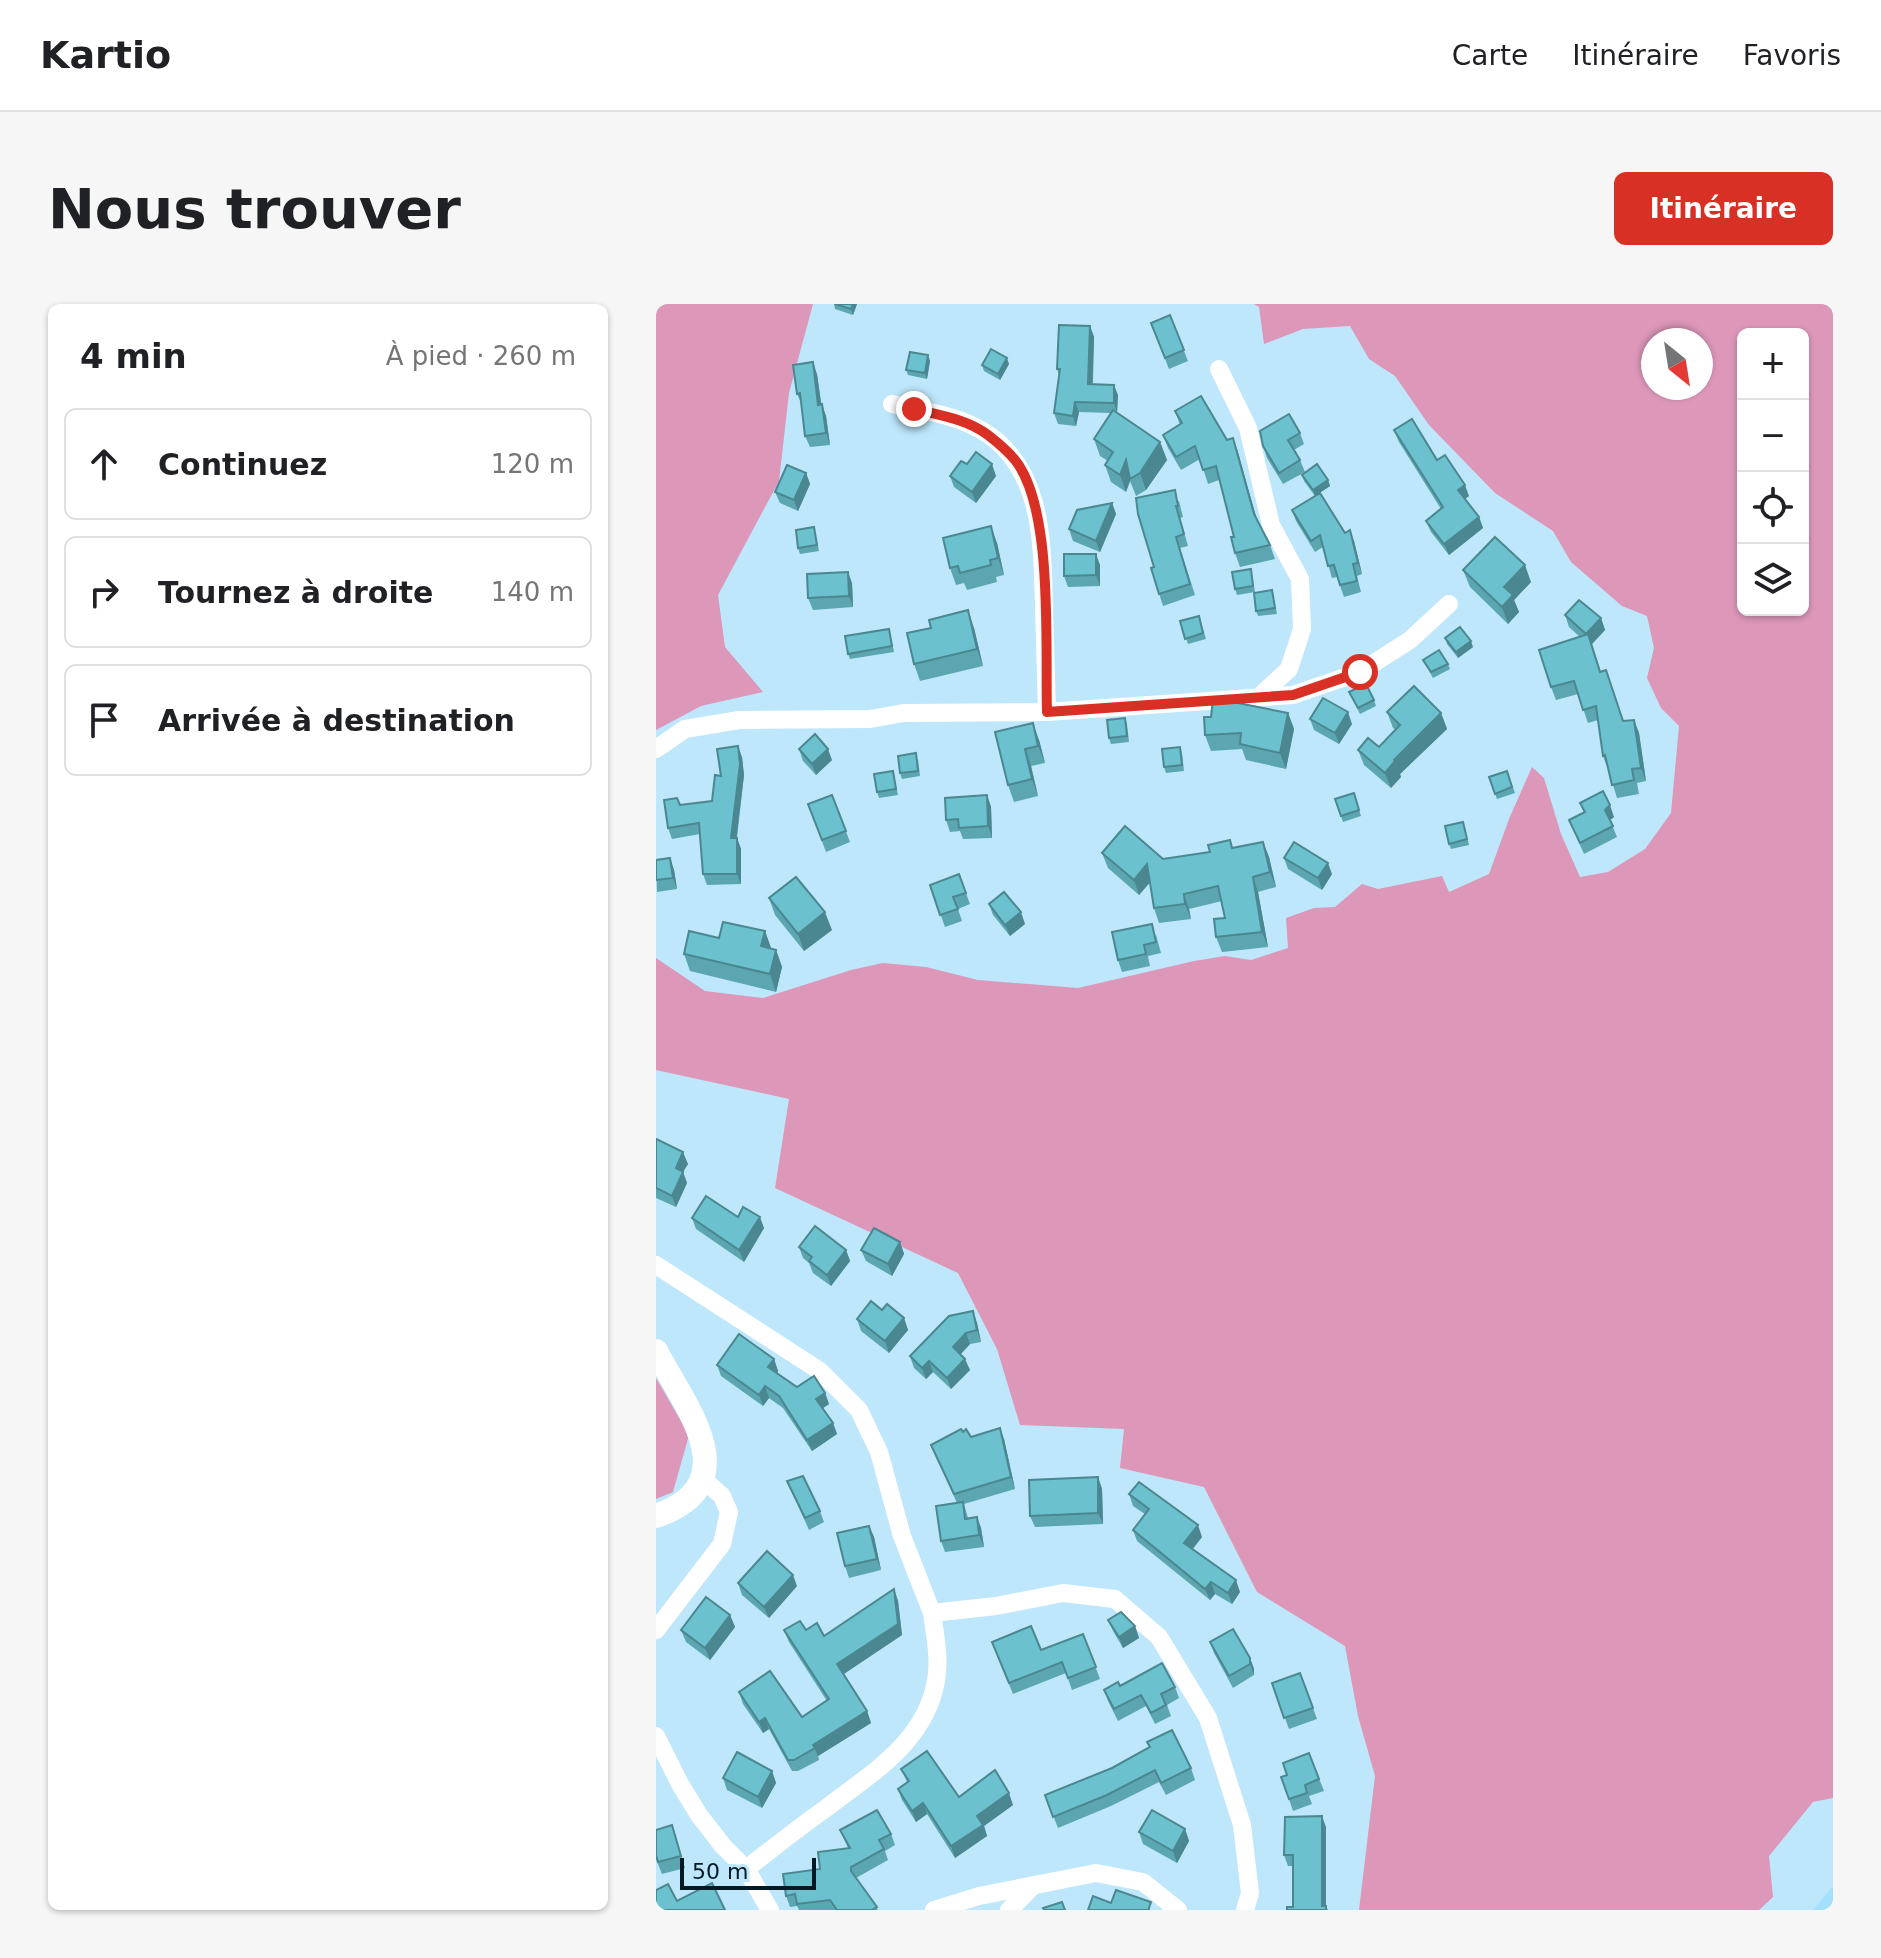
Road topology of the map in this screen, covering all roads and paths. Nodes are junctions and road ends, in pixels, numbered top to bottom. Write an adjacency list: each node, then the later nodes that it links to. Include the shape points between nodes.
1 (1219, 369): 4 (street, via 1248,428 1271,525 1300,579 1302,629 1289,669)
2 (892, 404): 5 (street, via 958,419 986,433 1016,461 1035,501 1042,540)
3 (1449, 604): 4 (street, via 1410,640 1360,672 1293,695)
4 (1259, 697): 5 (street)
5 (1047, 712): 6 (street, via 739,720 685,729)
6 (656, 749)
7 (656, 1265): 11 (street, via 820,1371 859,1410 879,1452 902,1536)
8 (656, 1351): 9 (street, via 700,1433 706,1456)
9 (704, 1480): 10 (street, via 693,1497); 12 (street, via 722,1496 729,1512 722,1544)
10 (656, 1516)
11 (932, 1613): 14 (street, via 936,1681 926,1713 910,1737 888,1763); 20 (street, via 1063,1593 1115,1599 1159,1637 1208,1718 1242,1825 1250,1893)
12 (656, 1630)
13 (656, 1736): 14 (street, via 699,1815)
14 (746, 1869): 16 (street)
15 (1033, 1886): 17 (street); 18 (street); 19 (street, via 1096,1873 1123,1877 1143,1882)
16 (770, 1910)
17 (934, 1910)
18 (1009, 1910)
19 (1178, 1910)
20 (1245, 1910)

